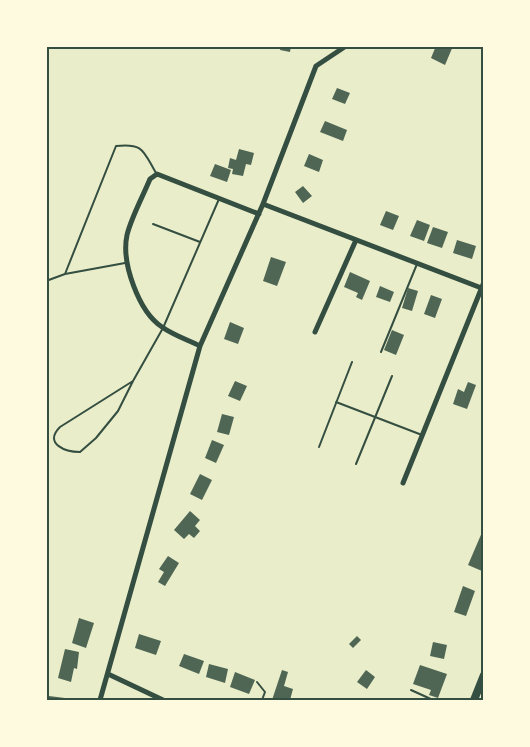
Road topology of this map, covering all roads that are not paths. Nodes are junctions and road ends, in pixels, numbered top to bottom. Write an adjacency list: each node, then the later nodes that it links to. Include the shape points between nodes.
1 (346, 46): 4 (street, via 316,66)
2 (157, 174): 3 (street); 9 (street, via 150,179 127,236); 11 (lane, via 141,149 132,144 116,146)
3 (219, 199): 5 (street); 8 (lane)
4 (263, 204): 5 (street); 7 (street)
5 (259, 214): 17 (street)
6 (153, 224): 8 (lane)
7 (356, 240): 10 (street); 16 (street)
8 (201, 243): 15 (lane)
9 (126, 263): 11 (lane); 15 (street, via 136,295)
10 (417, 264): 14 (street); 18 (lane)
11 (65, 273): 12 (lane)
12 (46, 280)
13 (483, 282): 14 (street)
14 (482, 289): 24 (street)
15 (163, 328): 17 (street); 21 (lane)
16 (315, 332)
17 (200, 346): 28 (street)
18 (381, 352)
19 (352, 362): 22 (lane)
20 (392, 376): 23 (lane)
21 (132, 381): 21 (lane, via 118,411 80,452 68,452 57,446 56,431 60,427)
22 (336, 402): 23 (lane); 25 (lane)
23 (375, 418): 24 (lane); 26 (lane)
24 (422, 435): 27 (street)
25 (319, 447)
26 (356, 464)
27 (403, 483)
28 (108, 674): 33 (street); 34 (street)
29 (483, 675): 31 (main road)
30 (258, 682): 35 (lane, via 265,692)
31 (481, 688): 37 (main road)
32 (411, 690): 36 (lane)
33 (100, 700)
34 (163, 700)
35 (262, 700)
36 (432, 700)
37 (474, 700)

